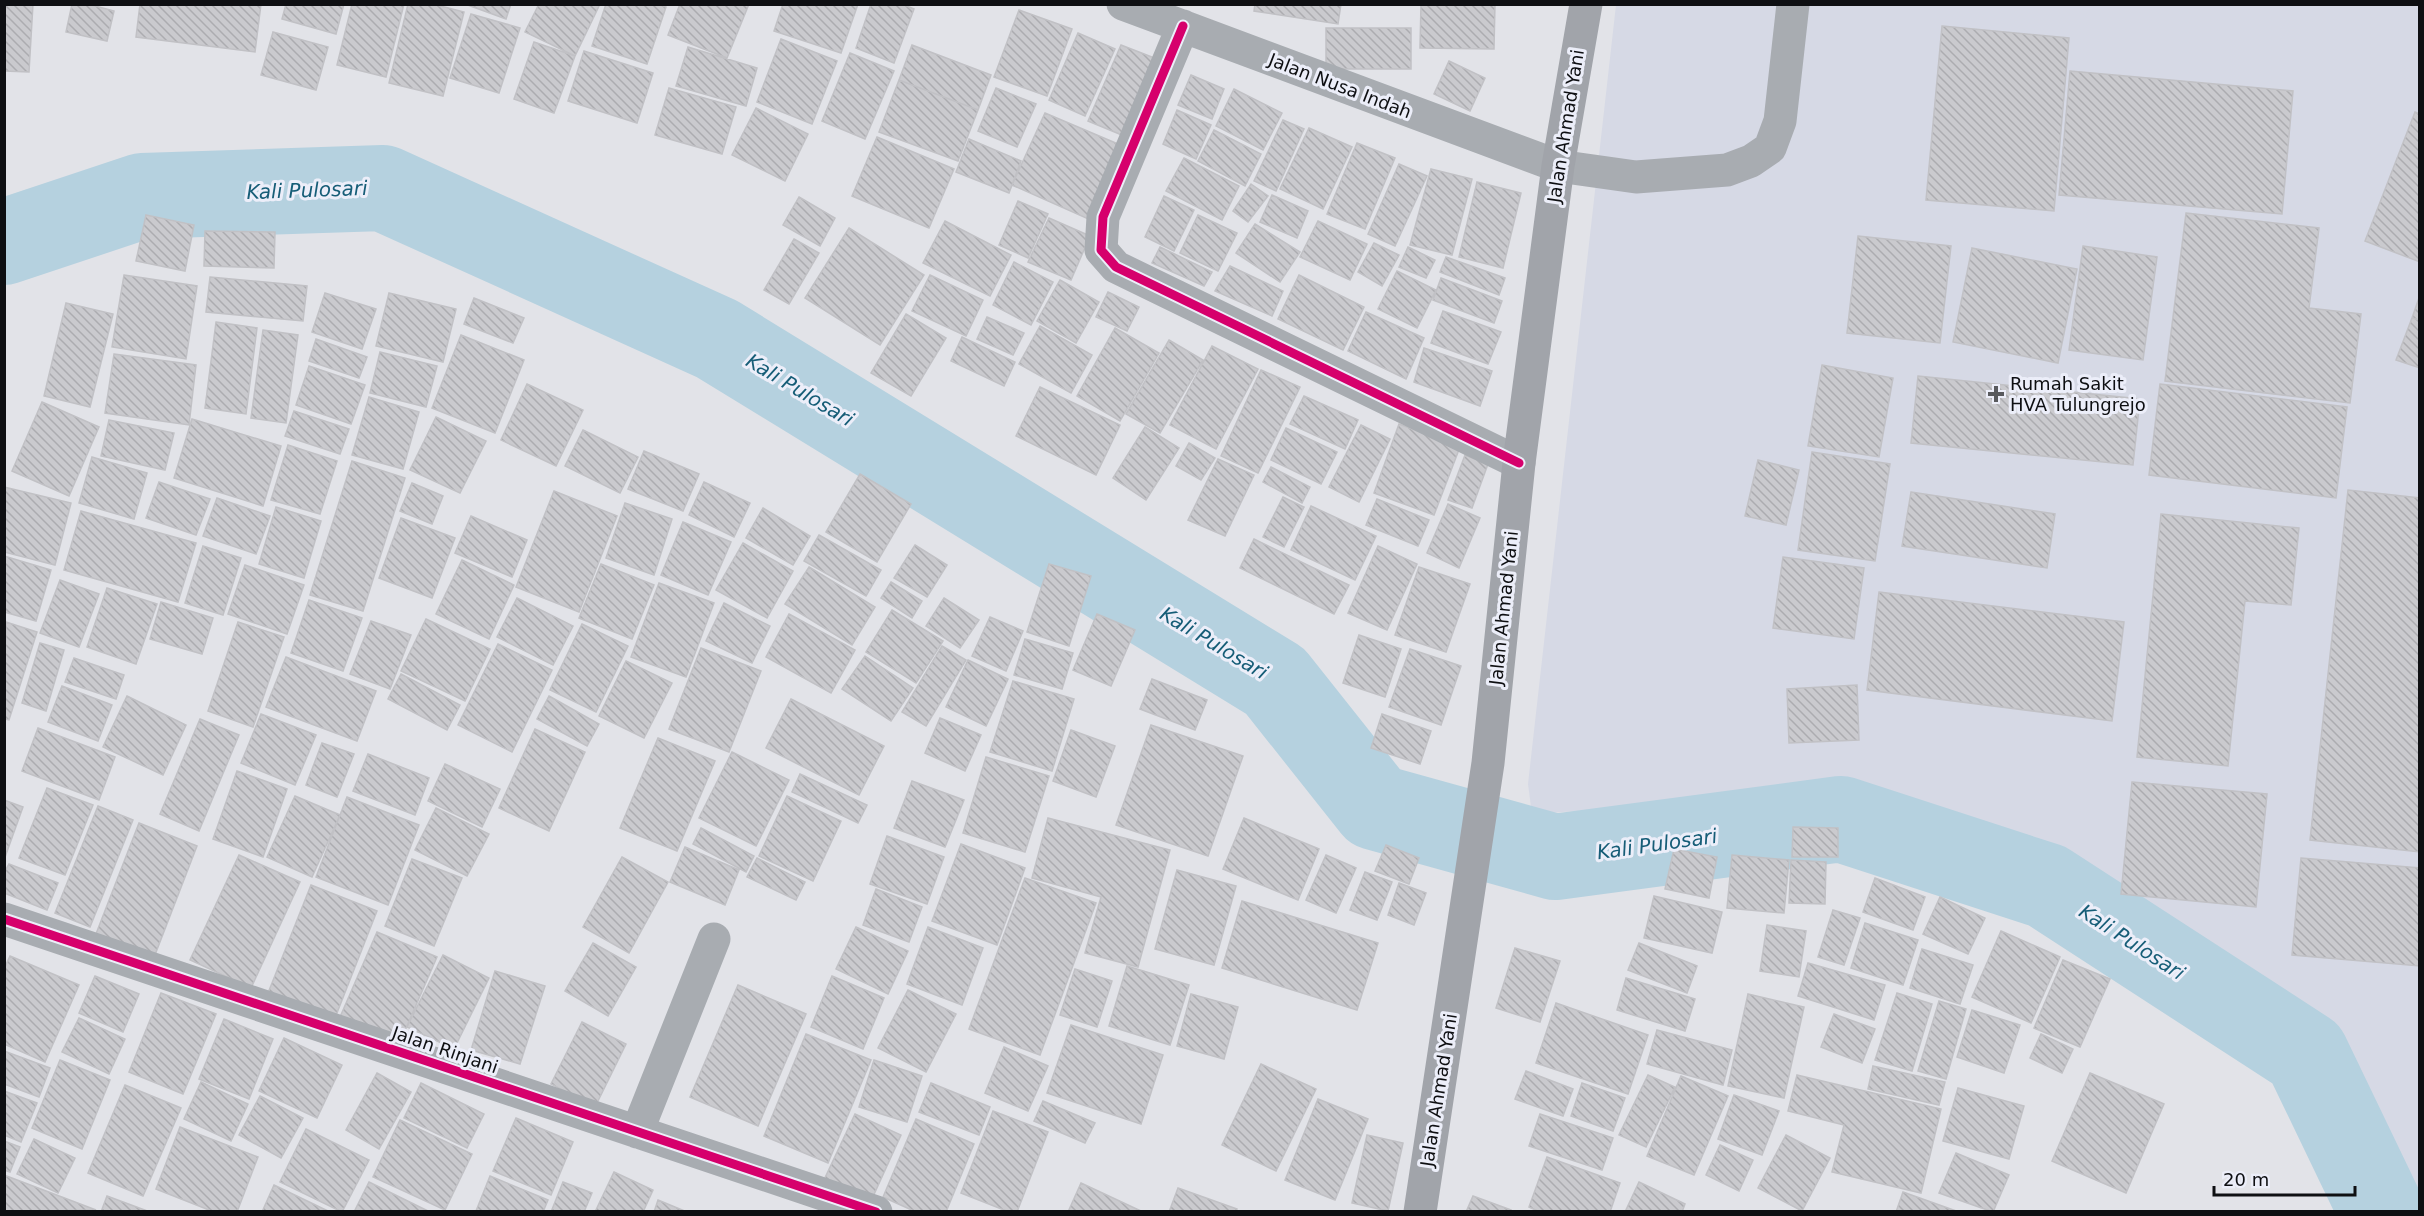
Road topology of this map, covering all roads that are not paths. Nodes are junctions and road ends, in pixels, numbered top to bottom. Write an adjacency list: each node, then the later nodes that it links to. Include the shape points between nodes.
1 (1123, 4): 4 (street, Jalan Nusa Indah)
2 (1586, 4): 5 (main road, Jalan Ahmad Yani)
3 (1793, 4): 5 (street, Jalan Nusa Indah, via 1780,121 1770,148 1727,170 1682,174 1636,177)
4 (1183, 26): 5 (street, Jalan Nusa Indah, via 1335,86); 6 (street, via 1103,217 1101,250 1116,267)
5 (1558, 166): 6 (main road, Jalan Ahmad Yani)
6 (1519, 463): 11 (main road, Jalan Ahmad Yani, via 1488,763)
7 (4, 919): 9 (street, Jalan Rinjani)
8 (714, 939): 9 (street)
9 (637, 1132): 10 (street, Jalan Rinjani)
10 (876, 1212)
11 (1420, 1212)

